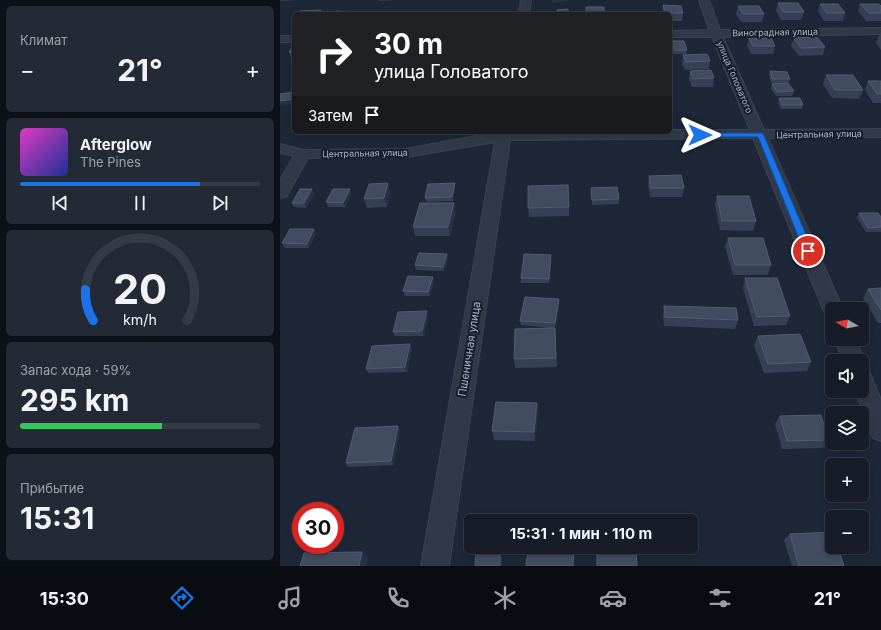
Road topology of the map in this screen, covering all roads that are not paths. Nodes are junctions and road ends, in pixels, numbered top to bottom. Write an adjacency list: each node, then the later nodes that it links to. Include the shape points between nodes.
1 (526, 0): 3 (street)
2 (704, 0): 5 (street, улица Головатого)
3 (524, 12)
4 (881, 31): 5 (street, Виноградная улица)
5 (716, 33): 6 (street, Виноградная улица); 11 (street, улица Головатого)
6 (672, 34)
7 (292, 38): 8 (street)
8 (280, 39)
9 (881, 132): 11 (street, Центральная улица)
10 (503, 134): 11 (street, Центральная улица); 13 (street, Центральная улица, via 406,153); 18 (street, Пшеничная улица)
11 (760, 135): 15 (street, улица Головатого)
12 (280, 148): 13 (street, Центральная улица)
13 (303, 154): 14 (street)
14 (280, 193)
15 (829, 302)
16 (869, 398): 17 (street)
17 (881, 430)
18 (435, 566)

